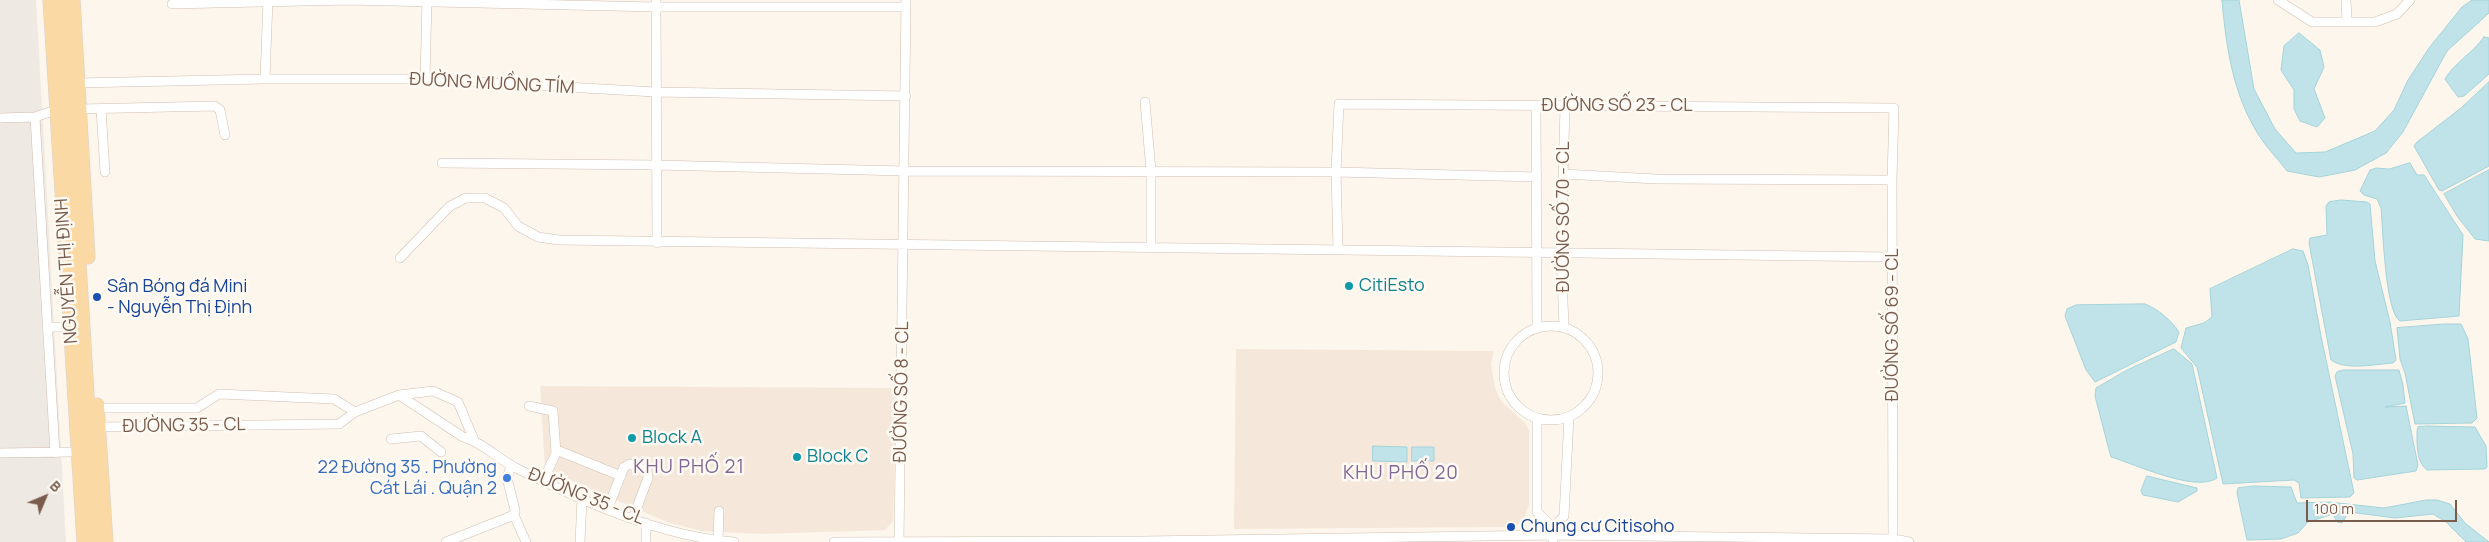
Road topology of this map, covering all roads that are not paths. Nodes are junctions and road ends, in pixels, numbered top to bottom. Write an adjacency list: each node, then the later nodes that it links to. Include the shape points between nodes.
1 (43, 0): 15 (main road, NGUYỄN THỊ ĐỊNH)
2 (50, 0): 15 (main road, NGUYỄN THỊ ĐỊNH)
3 (63, 0): 18 (main road, NGUYỄN THỊ ĐỊNH)
4 (73, 0): 18 (main road, NGUYỄN THỊ ĐỊNH)
5 (268, 0): 6 (street); 12 (street); 16 (street)
6 (347, 0): 10 (street)
7 (2278, 0): 14 (street, via 2312,22)
8 (2346, 0): 14 (street)
9 (2410, 0): 14 (street, via 2397,14 2375,22)
10 (427, 1): 13 (street); 17 (street)
11 (906, 3): 13 (street); 20 (street, ĐƯỜNG SỐ 8 - CL)
12 (172, 4)
13 (656, 4): 19 (street)
14 (2347, 21)
15 (49, 43): 18 (main road, NGUYỄN THỊ ĐỊNH)
16 (264, 79): 17 (street, ĐƯỜNG MUỒNG TÍM); 18 (street, ĐƯỜNG MUỒNG TÍM)
17 (426, 79): 19 (street, ĐƯỜNG MUỒNG TÍM)
18 (62, 84): 26 (main road, NGUYỄN THỊ ĐỊNH); 26 (main road, NGUYỄN THỊ ĐỊNH)
19 (655, 92): 20 (street, ĐƯỜNG MUỒNG TÍM); 31 (street)
20 (906, 96): 32 (street, ĐƯỜNG SỐ 8 - CL)
21 (1145, 102): 33 (street)
22 (1536, 106): 23 (street, ĐƯỜNG SỐ 23 - CL); 35 (street, ĐƯỜNG SỐ 23 - CL, via 1339,104); 37 (street, ĐƯỜNG SỐ 70 - CL)
23 (1565, 106): 24 (street, ĐƯỜNG SỐ 23 - CL); 36 (street, ĐƯỜNG SỐ 70 - CL)
24 (1894, 108): 38 (street, ĐƯỜNG SỐ 69 - CL)
25 (101, 109): 26 (street); 29 (street, via 218,107); 34 (street)
26 (64, 111): 27 (street); 48 (main road, NGUYỄN THỊ ĐỊNH); 53 (main road, NGUYỄN THỊ ĐỊNH); 53 (main road, NGUYỄN THỊ ĐỊNH)
27 (35, 117): 28 (street); 47 (street)
28 (0, 118)
29 (224, 135)
30 (442, 163): 31 (street)
31 (656, 165): 32 (street); 39 (street)
32 (905, 171): 33 (street); 40 (street, ĐƯỜNG SỐ 8 - CL)
33 (1151, 171): 35 (street); 41 (street)
34 (105, 172)
35 (1336, 172): 37 (street); 42 (street)
36 (1564, 174): 38 (street, via 1656,179); 44 (street, ĐƯỜNG SỐ 70 - CL)
37 (1537, 177): 43 (street, ĐƯỜNG SỐ 70 - CL)
38 (1892, 180): 45 (street, ĐƯỜNG SỐ 69 - CL)
39 (657, 243): 40 (street); 46 (street, via 538,237 518,226 504,208 485,198 466,198 450,206)
40 (904, 244): 41 (street); 77 (street, ĐƯỜNG SỐ 8 - CL)
41 (1151, 246): 42 (street)
42 (1338, 249): 43 (street)
43 (1537, 252): 44 (street); 50 (street, ĐƯỜNG SỐ 70 - CL)
44 (1561, 252): 45 (street); 49 (street, ĐƯỜNG SỐ 70 - CL)
45 (1892, 257): 75 (street, ĐƯỜNG SỐ 69 - CL)
46 (400, 258)
47 (48, 327): 48 (street); 63 (street)
48 (63, 327): 53 (main road, NGUYỄN THỊ ĐỊNH)
49 (1564, 327): 50 (street); 55 (street, via 1581,336 1592,349 1598,380 1593,396 1583,409)
50 (1537, 328): 56 (street, via 1524,334 1513,345 1506,358 1504,373 1506,388 1513,401 1524,412)
51 (399, 395): 54 (street, ĐƯỜNG 35 - CL); 59 (street, ĐƯỜNG 35 - CL, via 463,437); 59 (street, ĐƯỜNG 35 - CL, via 433,391 458,402)
52 (529, 406): 64 (street, via 553,411)
53 (83, 409): 54 (street, ĐƯỜNG 35 - CL, via 197,408 219,394 334,398); 57 (main road, NGUYỄN THỊ ĐỊNH); 57 (main road, NGUYỄN THỊ ĐỊNH)
54 (354, 412): 57 (street, ĐƯỜNG 35 - CL, via 339,424)
55 (1569, 417): 56 (street); 74 (street, via 1564,516)
56 (1537, 418): 74 (street, via 1537,512)
57 (83, 428): 60 (main road, NGUYỄN THỊ ĐỊNH); 79 (main road, NGUYỄN THỊ ĐỊNH); 80 (main road, NGUYỄN THỊ ĐỊNH); 81 (main road, NGUYỄN THỊ ĐỊNH)
58 (390, 439): 61 (street, via 421,436)
59 (474, 440): 65 (street, ĐƯỜNG 35 - CL)
60 (70, 452): 63 (street); 78 (main road, NGUYỄN THỊ ĐỊNH)
61 (441, 452)
62 (0, 453): 63 (street)
63 (55, 453)
64 (556, 453): 66 (street, via 559,451); 67 (street)
65 (511, 466): 67 (street, ĐƯỜNG 35 - CL); 71 (street, via 507,478)
66 (620, 476): 69 (street); 72 (street, via 624,467 630,464 647,471 648,478)
67 (543, 481): 68 (street, ĐƯỜNG 35 - CL)
68 (582, 498): 69 (street, ĐƯỜNG 35 - CL); 84 (street)
69 (608, 508): 72 (street, ĐƯỜNG 35 - CL)
70 (719, 511): 76 (street)
71 (514, 515): 82 (street); 83 (street)
72 (633, 518): 73 (street, ĐƯỜNG 35 - CL)
73 (646, 523): 76 (street, ĐƯỜNG 35 - CL); 85 (street)
74 (1553, 535): 75 (street); 88 (street)
75 (1893, 540): 89 (street)
76 (718, 541): 86 (street, ĐƯỜNG 35 - CL)
77 (899, 541): 87 (street); 88 (street)
78 (75, 542)
79 (84, 542)
80 (96, 542)
81 (106, 542)
82 (446, 542)
83 (526, 542)
84 (580, 542)
85 (646, 542)
86 (734, 542)
87 (834, 542)
88 (1143, 542)
89 (1909, 542)

